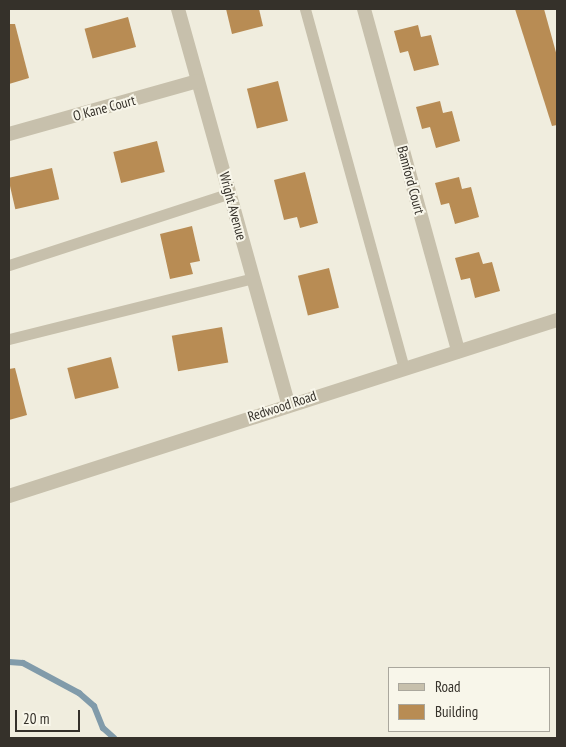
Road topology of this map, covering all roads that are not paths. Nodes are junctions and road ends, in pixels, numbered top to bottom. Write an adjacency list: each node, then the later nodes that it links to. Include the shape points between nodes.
1 (178, 9): 4 (street, Wright Avenue)
2 (305, 9): 12 (lane)
3 (364, 9): 11 (street, Bamford Court)
4 (198, 81): 5 (street, O Kane Court); 6 (street, Wright Avenue)
5 (9, 134)
6 (230, 193): 7 (lane); 8 (street, Wright Avenue)
7 (9, 265)
8 (253, 278): 10 (lane); 13 (street, Wright Avenue)
9 (557, 320): 11 (street, Redwood Road)
10 (9, 339)
11 (458, 350): 12 (street, Redwood Road)
12 (404, 368): 13 (street, Redwood Road)
13 (288, 404): 14 (street, Redwood Road)
14 (9, 496)

